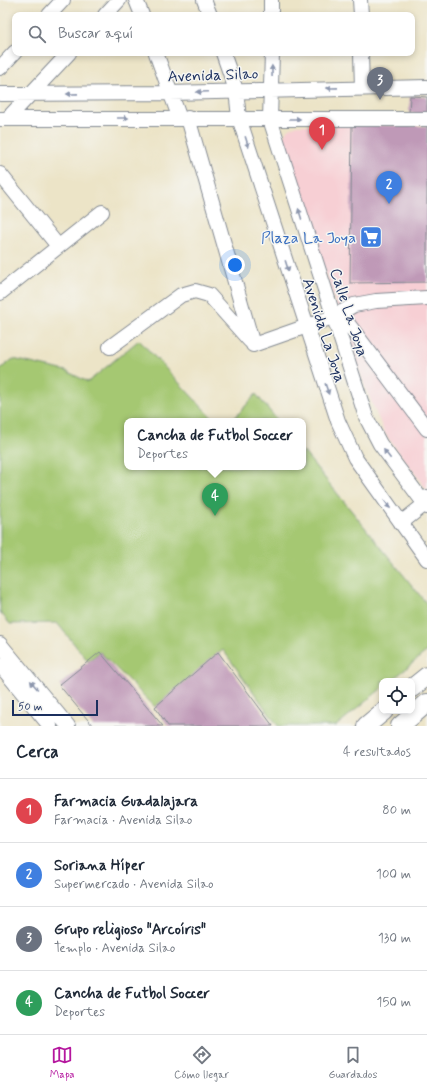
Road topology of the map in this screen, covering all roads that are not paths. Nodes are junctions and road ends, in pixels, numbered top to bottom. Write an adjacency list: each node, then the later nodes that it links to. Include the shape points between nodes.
1 (63, 0): 7 (street)
2 (119, 0): 8 (street)
3 (136, 0): 9 (street)
4 (204, 0): 10 (street)
5 (271, 0): 11 (street)
6 (360, 0): 12 (street)
7 (52, 12)
8 (108, 12)
9 (141, 12)
10 (209, 12)
11 (271, 12)
12 (361, 12)
13 (12, 55): 19 (street)
14 (66, 56): 26 (street)
15 (157, 56): 24 (street)
16 (224, 56): 23 (street, Avenida La Joya)
17 (272, 56): 22 (street, Calle La Joya, one-way to 17)
18 (361, 56): 21 (street)
19 (0, 68)
20 (427, 87): 21 (street, Avenida Silao)
21 (362, 88): 22 (street, Avenida Silao, one-way to 22)
22 (272, 89): 23 (street, Avenida Silao); 30 (street, Calle La Joya)
23 (236, 90): 24 (street, Avenida Silao, one-way to 24); 29 (street, Avenida La Joya)
24 (170, 93): 26 (street, Avenida Silao, one-way to 26); 28 (street)
25 (0, 94): 26 (street, Avenida Silao)
26 (30, 94): 27 (street)
27 (4, 118): 28 (street, one-way to 28)
28 (184, 118): 29 (street); 39 (street)
29 (239, 118): 30 (street); 38 (street, Avenida La Joya, one-way to 38)
30 (270, 119): 31 (street, one-way to 31); 37 (street, Calle La Joya, one-way to 30)
31 (427, 119)
32 (0, 174): 34 (street)
33 (102, 212): 34 (street)
34 (58, 246): 35 (street)
35 (0, 294)
36 (427, 298): 37 (street, via 354,305)
37 (337, 315): 38 (street); 41 (street); 42 (street, Calle La Joya, one-way to 37, via 380,444 366,417)
38 (306, 327): 39 (street); 43 (street, Avenida La Joya, one-way to 43, via 338,421 355,458)
39 (253, 345): 40 (street, via 209,295 195,291 181,296)
40 (110, 347)
41 (427, 429)
42 (426, 503): 43 (street)
43 (401, 523): 44 (street, Avenida La Joya)
44 (427, 559)
45 (0, 644): 46 (street)
46 (4, 666): 51 (street); 52 (street, one-way to 46)
47 (427, 676): 48 (main road)
48 (415, 686)
49 (427, 704): 54 (main road)
50 (380, 714): 53 (main road)
51 (50, 726)
52 (68, 726)
53 (366, 726)
54 (400, 726)

